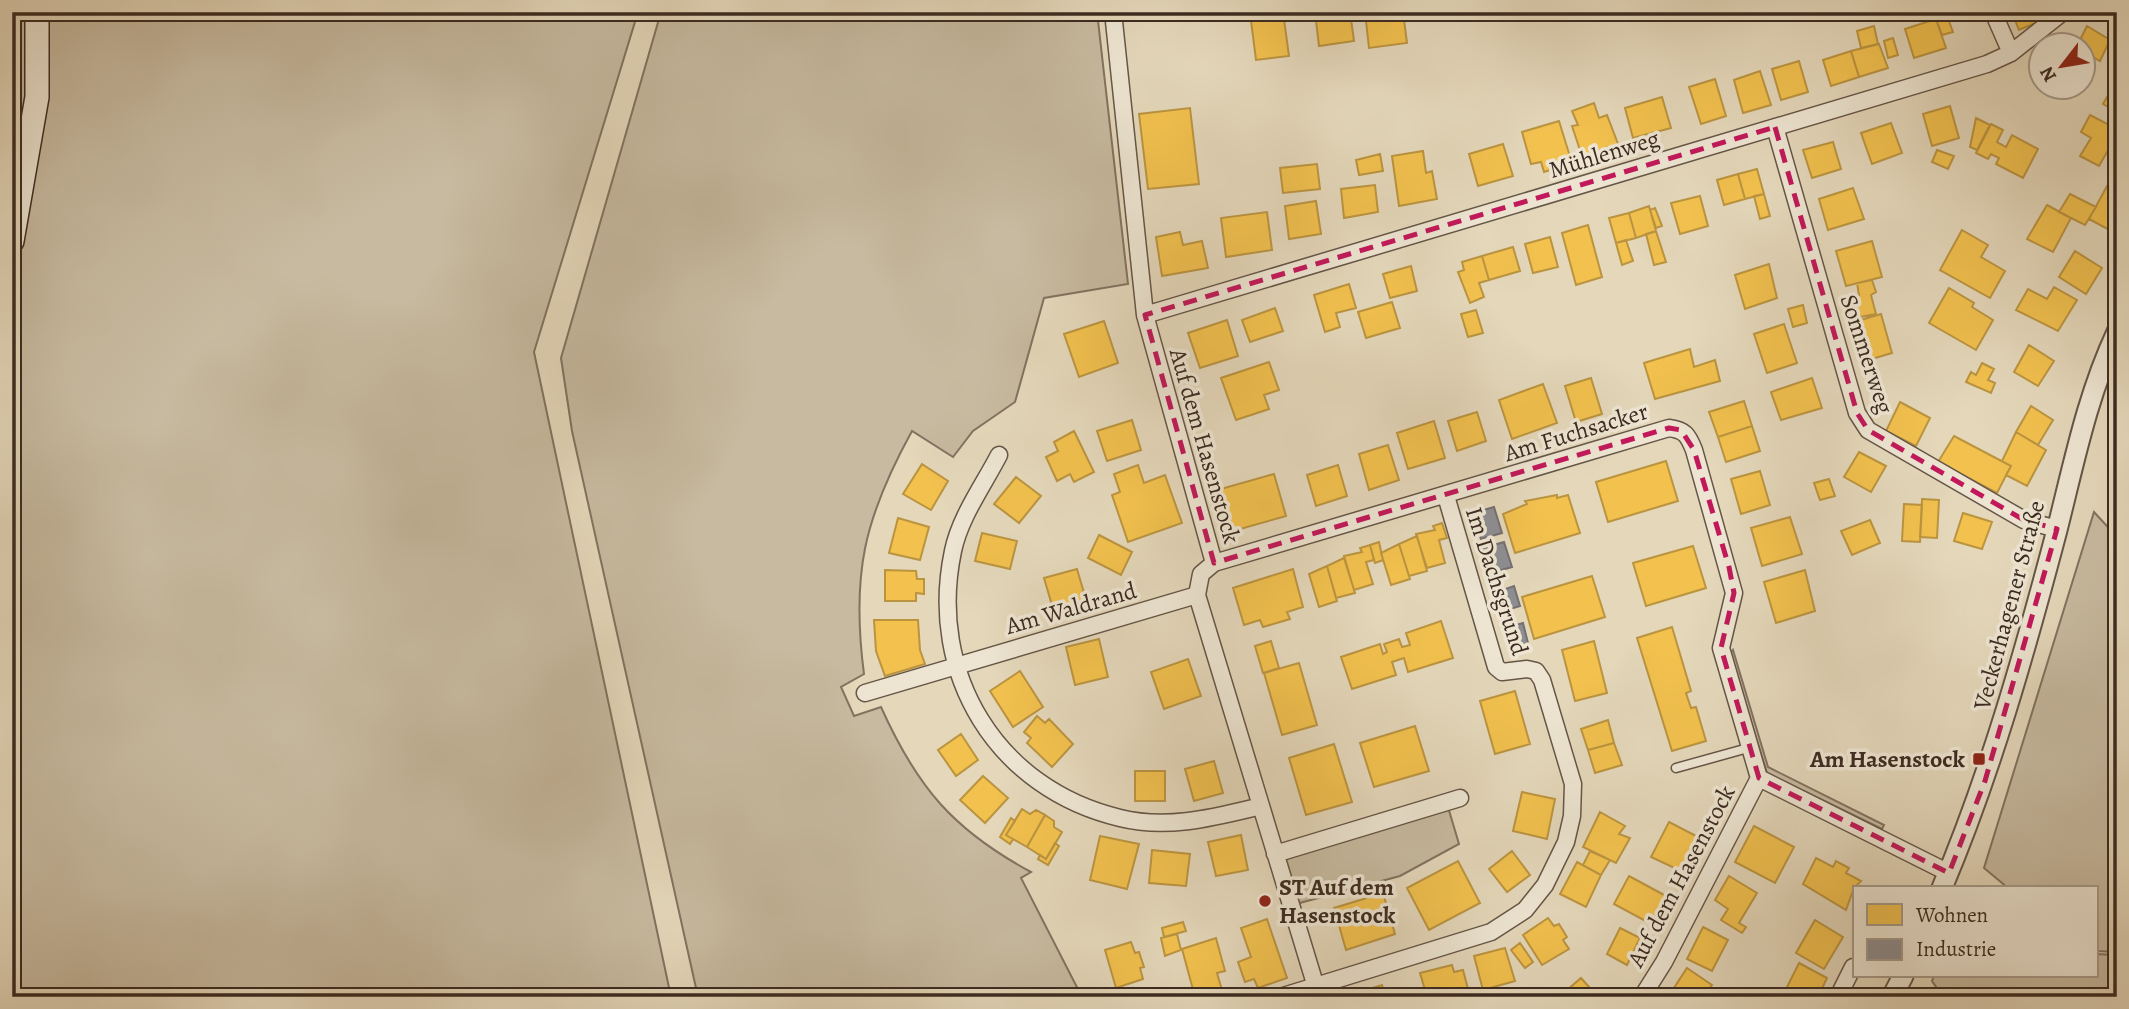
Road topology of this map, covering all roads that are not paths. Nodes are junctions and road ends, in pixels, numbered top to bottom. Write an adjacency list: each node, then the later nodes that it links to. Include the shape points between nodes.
1 (37, 12): 7 (main road, via 37,97)
2 (1113, 12): 8 (street, Auf dem Hasenstock)
3 (1993, 12): 5 (street)
4 (2063, 12): 5 (street, Mühlenweg)
5 (2011, 53): 6 (street, Mühlenweg)
6 (1775, 127): 8 (street, Mühlenweg); 12 (street, Sommerweg, via 1857,413 1868,430 2024,520)
7 (12, 241)
8 (1145, 315): 13 (street, Auf dem Hasenstock)
9 (2117, 332): 12 (street, Veckerhagener Straße, via 2080,433)
10 (999, 455): 15 (street, via 954,548 948,624)
11 (1446, 496): 13 (street, Am Fuchsacker); 17 (street, Am Fuchsacker, via 1669,428 1688,435 1734,589 1721,648); 26 (street, Im Dachsgrund, via 1496,667 1502,672 1536,671 1542,680 1573,784 1566,842 1545,885 1525,910 1491,932)
12 (2057, 529): 23 (street, Veckerhagener Straße, via 1985,781)
13 (1214, 563): 14 (street, Auf dem Hasenstock, via 1201,574)
14 (1198, 594): 15 (street, Am Waldrand); 21 (street)
15 (957, 665): 16 (street, Am Waldrand); 21 (street, via 972,710 1002,750 1030,778 1064,797 1120,818 1187,823)
16 (865, 693)
17 (1748, 748): 18 (lane); 19 (street, Am Fuchsacker)
18 (1676, 768)
19 (1759, 778): 23 (street, Auf dem Hasenstock); 28 (street, Auf dem Hasenstock)
20 (1460, 798): 22 (street)
21 (1261, 806): 22 (street)
22 (1275, 854): 26 (street)
23 (1945, 881)
24 (1853, 967): 29 (street)
25 (1902, 978): 30 (street)
26 (1317, 991): 27 (street, Im Dachsgrund)
27 (1280, 997)
28 (1642, 997)
29 (1838, 997)
30 (1892, 997)

